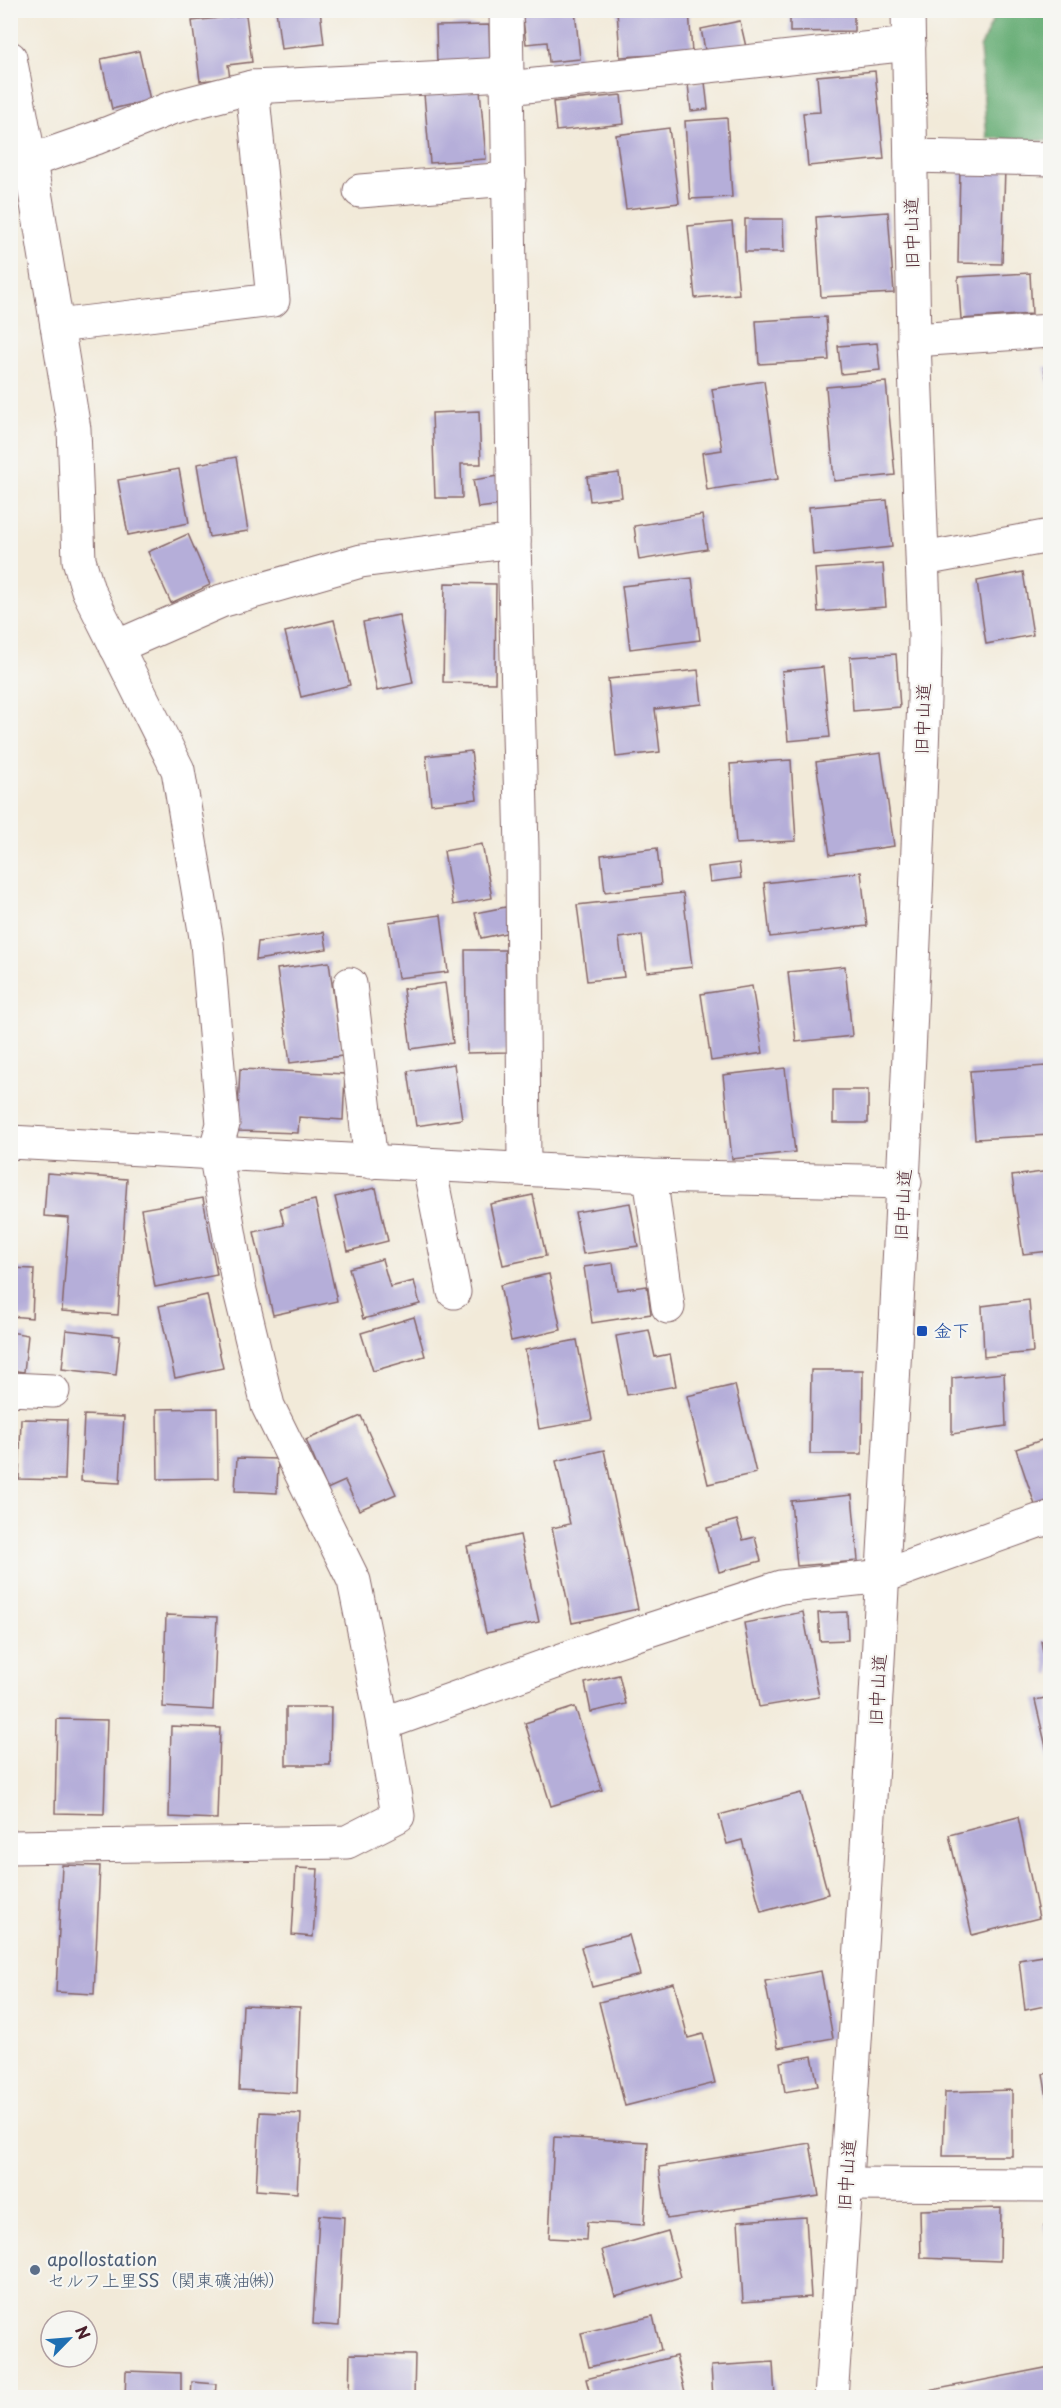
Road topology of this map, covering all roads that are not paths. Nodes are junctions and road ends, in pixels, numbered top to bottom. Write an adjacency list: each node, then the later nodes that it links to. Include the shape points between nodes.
1 (506, 10): 5 (street)
2 (908, 10): 3 (street, 旧中山道)
3 (909, 44): 5 (street); 7 (street, 旧中山道)
4 (10, 58): 9 (street)
5 (507, 81): 6 (street); 10 (street)
6 (252, 87): 9 (street, via 171,108); 12 (street, via 273,300)
7 (911, 156): 8 (street); 14 (street, 旧中山道)
8 (1050, 159)
9 (30, 161): 12 (street)
10 (509, 179): 11 (street); 16 (street)
11 (360, 191)
12 (57, 326): 18 (street, via 74,429 79,560 88,590)
13 (1050, 331): 14 (street)
14 (914, 340): 17 (street, 旧中山道)
15 (1050, 536): 17 (street)
16 (514, 541): 18 (street, via 361,561 221,601); 24 (street, via 522,849)
17 (922, 559): 26 (street, 旧中山道, via 924,699)
18 (116, 647): 21 (street, via 178,770 207,943 223,1124)
19 (350, 984): 22 (street)
20 (10, 1142): 21 (street)
21 (215, 1152): 22 (street); 33 (street, via 239,1287 268,1406 354,1581)
22 (371, 1162): 23 (street)
23 (429, 1166): 24 (street); 27 (street)
24 (524, 1169): 25 (street)
25 (650, 1176): 26 (street); 28 (street)
26 (904, 1182): 32 (street, 旧中山道)
27 (454, 1292)
28 (668, 1306)
29 (10, 1389): 30 (street)
30 (53, 1391)
31 (1050, 1519): 32 (street)
32 (884, 1575): 33 (street, via 781,1587 612,1642); 35 (street, 旧中山道)
33 (383, 1724): 34 (street, via 398,1816 346,1842)
34 (10, 1847)
35 (846, 2184): 36 (street); 37 (street, 旧中山道)
36 (1050, 2185)
37 (831, 2397)

